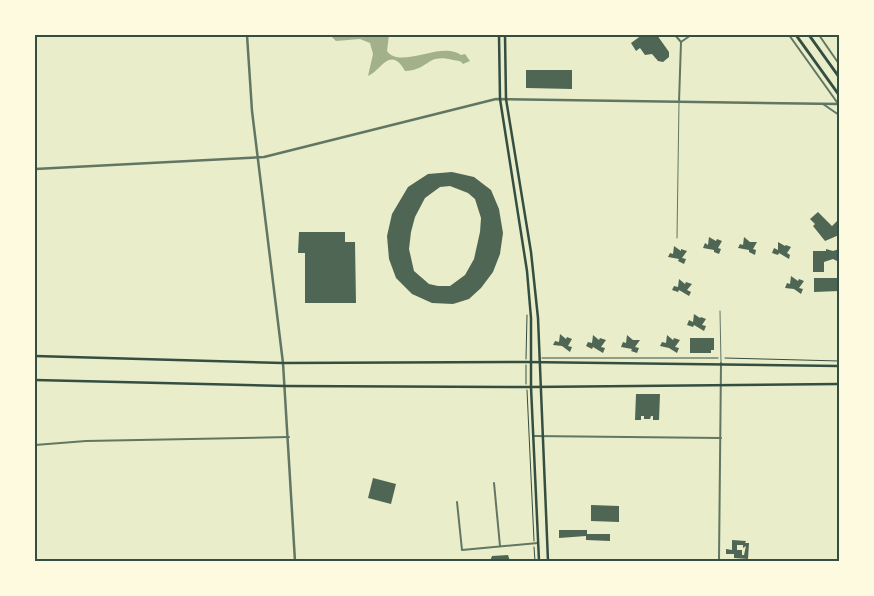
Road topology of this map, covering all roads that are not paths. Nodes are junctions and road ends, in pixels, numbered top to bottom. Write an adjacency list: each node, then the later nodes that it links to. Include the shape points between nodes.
1 (247, 35): 20 (street)
2 (499, 35): 14 (main road)
3 (505, 35): 15 (main road)
4 (675, 35): 10 (street)
5 (691, 35): 10 (street)
6 (789, 35): 18 (street)
7 (796, 35): 13 (main road)
8 (809, 35): 12 (main road)
9 (819, 35): 11 (street)
10 (681, 42): 16 (street)
11 (839, 64)
12 (839, 77)
13 (839, 95)
14 (500, 98): 15 (street); 20 (street); 25 (main road, via 527,271)
15 (506, 99): 16 (street); 26 (main road, via 531,252)
16 (679, 102): 17 (street); 22 (lane)
17 (823, 104): 18 (street); 19 (street)
18 (839, 105)
19 (839, 115)
20 (258, 158): 21 (street); 27 (street)
21 (35, 169)
22 (677, 238)
23 (720, 311): 28 (lane)
24 (35, 356): 27 (main road)
25 (532, 362): 26 (main road); 27 (main road); 34 (main road)
26 (539, 362): 28 (main road); 35 (main road)
27 (283, 363): 32 (street)
28 (722, 363): 29 (main road); 33 (street)
29 (839, 366)
30 (35, 380): 32 (main road)
31 (839, 384): 33 (main road)
32 (285, 386): 34 (main road); 38 (street)
33 (721, 386): 35 (main road); 39 (street)
34 (532, 387): 35 (main road); 36 (main road)
35 (540, 387): 37 (main road)
36 (533, 436): 37 (street); 43 (main road)
37 (541, 436): 39 (street); 47 (main road)
38 (289, 437): 40 (street); 45 (street)
39 (721, 438): 48 (street)
40 (35, 445)
41 (494, 483): 44 (street)
42 (457, 502): 44 (street, via 462,550)
43 (538, 543): 44 (street); 46 (main road)
44 (500, 546)
45 (295, 561)
46 (539, 561)
47 (548, 561)
48 (719, 561)

